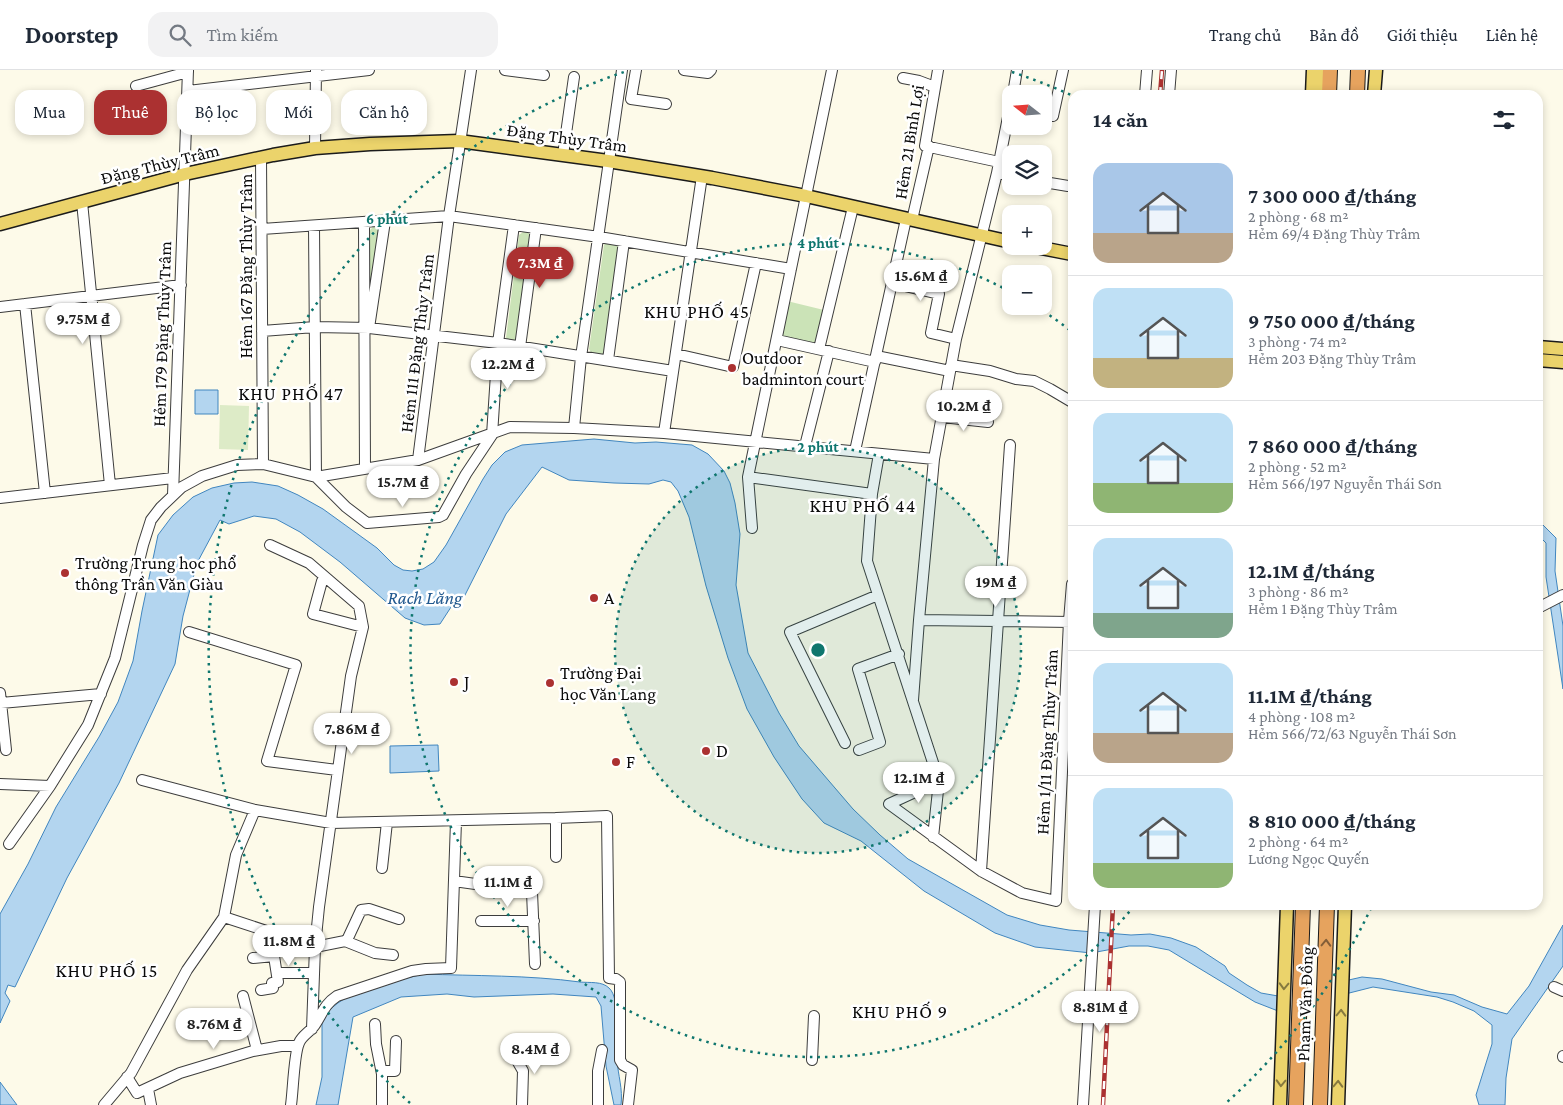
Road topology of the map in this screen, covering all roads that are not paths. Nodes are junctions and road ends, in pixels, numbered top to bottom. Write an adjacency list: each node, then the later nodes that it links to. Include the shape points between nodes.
1 (369, 70): 21 (street)
2 (471, 70): 42 (street, Hẻm 111 Đặng Thùy Trâm)
3 (504, 70): 22 (street)
4 (622, 70): 47 (street)
5 (636, 70): 38 (street, via 631,99)
6 (684, 70): 7 (street, via 708,73)
7 (711, 70)
8 (832, 70): 54 (street)
9 (1018, 70): 25 (street)
10 (1063, 70): 39 (street)
11 (1144, 70): 30 (street)
12 (1171, 70): 31 (street)
13 (1313, 70): 32 (main road)
14 (1321, 70): 33 (main road)
15 (1330, 70): 34 (highway)
16 (1358, 70): 35 (highway)
17 (1368, 70): 36 (main road)
18 (1376, 70): 37 (main road)
19 (188, 71): 26 (street); 28 (street, Hẻm 179 Đặng Thùy Trâm)
20 (936, 71): 27 (street, Hẻm 21 Bình Lợi)
21 (316, 73): 29 (street); 44 (street)
22 (544, 76)
23 (574, 77): 45 (street)
24 (903, 78): 27 (street)
25 (1015, 85)
26 (136, 86)
27 (935, 87): 43 (street, Hẻm 21 Bình Lợi, via 925,146)
28 (188, 90)
29 (195, 90)
30 (1145, 90)
31 (1169, 90)
32 (1312, 90)
33 (1321, 90)
34 (1329, 90)
35 (1357, 90)
36 (1367, 90)
37 (1374, 90)
38 (666, 104)
39 (1052, 105)
40 (186, 135): 50 (street, Hẻm 179 Đặng Thùy Trâm)
41 (1005, 135): 48 (street)
42 (459, 141): 44 (main road, Đặng Thùy Trâm); 45 (main road, Đặng Thùy Trâm); 57 (street, Hẻm 111 Đặng Thùy Trâm)
43 (929, 146): 48 (street); 58 (street, Hẻm 21 Bình Lợi)
44 (315, 148): 46 (main road, Đặng Thùy Trâm)
45 (563, 155): 47 (main road, Đặng Thùy Trâm)
46 (261, 157): 50 (main road, Đặng Thùy Trâm); 65 (street, Hẻm 167 Đặng Thùy Trâm)
47 (608, 161): 51 (main road, Đặng Thùy Trâm); 67 (street)
48 (998, 168): 49 (street); 66 (street)
49 (1002, 170)
50 (185, 174): 55 (main road, Đặng Thùy Trâm); 76 (street, Hẻm 179 Đặng Thùy Trâm)
51 (702, 176): 54 (main road, Đặng Thùy Trâm); 71 (street)
52 (1052, 183): 53 (street)
53 (1068, 186)
54 (806, 196): 56 (main road, Đặng Thùy Trâm); 74 (street)
55 (82, 202): 61 (main road, Đặng Thùy Trâm); 77 (street)
56 (853, 207): 58 (main road, Đặng Thùy Trâm); 90 (street)
57 (449, 216): 59 (street); 62 (street); 83 (street, Hẻm 111 Đặng Thùy Trâm)
58 (909, 219): 66 (main road, Đặng Thùy Trâm); 75 (street, Hẻm 21 Bình Lợi)
59 (385, 221): 60 (street); 81 (street)
60 (364, 222): 63 (street); 81 (street)
61 (0, 224)
62 (514, 225): 64 (street); 86 (street)
63 (314, 226): 65 (street); 80 (street)
64 (536, 228): 67 (street); 87 (street)
65 (262, 230): 82 (street, Hẻm 167 Đặng Thùy Trâm)
66 (982, 236): 68 (main road, Đặng Thùy Trâm); 84 (street)
67 (599, 237): 69 (street); 92 (street)
68 (1002, 240)
69 (624, 241): 71 (street); 94 (street)
70 (1052, 250): 72 (main road)
71 (691, 252): 73 (street); 91 (street)
72 (1068, 253)
73 (756, 264): 74 (street); 91 (street, via 733,367)
74 (791, 269): 85 (street)
75 (892, 283): 84 (street, via 940,294 931,334); 93 (street, Hẻm 21 Bình Lợi)
76 (181, 285): 77 (street); 116 (street, Hẻm 179 Đặng Thùy Trâm)
77 (91, 296): 78 (street); 117 (street)
78 (25, 304): 79 (street); 118 (street)
79 (0, 307)
80 (314, 327): 81 (street); 82 (street); 114 (street)
81 (366, 328): 83 (street); 113 (street)
82 (262, 331): 112 (street, Hẻm 167 Đặng Thùy Trâm)
83 (434, 336): 86 (street); 111 (street, Hẻm 111 Đặng Thùy Trâm)
84 (956, 339): 97 (street)
85 (777, 340): 90 (street); 105 (street)
86 (498, 343): 87 (street); 104 (street)
87 (520, 347): 92 (street)
88 (1543, 347): 89 (main road)
89 (1563, 349)
90 (824, 350): 93 (street); 107 (street)
91 (676, 354): 98 (street)
92 (581, 357): 94 (street); 102 (street)
93 (875, 359): 97 (street); 108 (street, Hẻm 21 Bình Lợi)
94 (608, 360): 98 (street)
95 (1543, 360): 96 (main road)
96 (1563, 362)
97 (951, 368): 99 (street, via 990,371 1034,382); 100 (street)
98 (673, 371): 103 (street)
99 (1068, 400)
100 (942, 417): 101 (street); 110 (street)
101 (988, 422)
102 (574, 428): 103 (street); 104 (street, via 510,427)
103 (664, 433): 105 (street)
104 (492, 435): 111 (street); 114 (street, via 441,516 367,522 346,507)
105 (756, 442): 107 (street); 115 (street)
106 (1010, 445): 129 (street)
107 (805, 446): 108 (street)
108 (855, 451): 109 (street)
109 (879, 454): 110 (street); 119 (street)
110 (934, 459): 128 (street)
111 (418, 460): 113 (street)
112 (263, 464): 114 (street); 120 (street, via 237,465 202,476)
113 (365, 469): 114 (street)
114 (316, 477)
115 (748, 477): 119 (street); 122 (street)
116 (173, 478): 117 (street); 120 (street, Hẻm 179 Đặng Thùy Trâm)
117 (110, 485): 118 (street)
118 (45, 493): 121 (street)
119 (872, 494): 125 (street, via 868,561)
120 (173, 495): 135 (street, via 151,520 146,532 115,658)
121 (0, 498)
122 (752, 528)
123 (270, 545): 131 (street, via 309,563 359,606)
124 (322, 581): 131 (street, via 313,614)
125 (878, 594): 133 (street); 138 (street, via 790,632)
126 (1563, 595): 127 (street)
127 (1543, 605)
128 (919, 620): 129 (street); 137 (street)
129 (998, 621): 130 (street); 155 (street)
130 (1068, 622)
131 (363, 627): 141 (street, via 351,676)
132 (189, 632): 141 (street, via 296,665 267,761)
133 (899, 654): 137 (street); 140 (street, via 858,669 880,742)
134 (1068, 678): 155 (street, Hẻm 1/11 Đặng Thùy Trâm, via 1056,901 1022,893)
135 (100, 694): 136 (street); 145 (street, via 88,724)
136 (1, 698): 139 (street)
137 (913, 700): 143 (street)
138 (844, 743)
139 (6, 750)
140 (858, 750)
141 (337, 770): 150 (street)
142 (142, 780): 146 (street)
143 (939, 780): 151 (street); 151 (street, via 889,804)
144 (0, 784): 145 (street)
145 (50, 786): 152 (street)
146 (255, 810): 150 (street); 162 (street, via 236,855)
147 (556, 818): 148 (street); 153 (street); 193 (street, via 607,816 610,978 620,982 620,1060 632,1070)
148 (456, 821): 149 (street); 156 (street)
149 (387, 822): 150 (street); 154 (street)
150 (331, 823): 167 (street)
151 (933, 838): 155 (street)
152 (9, 844)
153 (556, 857)
154 (382, 868)
155 (981, 872)
156 (454, 881): 165 (street, via 532,892); 177 (street, via 450,968 412,971 337,996 324,1007)
157 (1095, 910): 194 (street)
158 (1287, 910): 195 (main road, Phạm Văn Đồng, one-way to 195)
159 (1303, 910): 196 (highway, Phạm Văn Đồng)
160 (1327, 910): 197 (highway, Phạm Văn Đồng, one-way to 160)
161 (1344, 910): 198 (main road, Phạm Văn Đồng, one-way to 161)
162 (224, 917): 167 (street); 185 (street, via 187,970)
163 (399, 919): 166 (street, via 369,909 361,910)
164 (482, 921): 165 (street)
165 (534, 921): 170 (street)
166 (345, 941): 167 (street); 168 (street, via 375,953)
167 (315, 947): 172 (street)
168 (393, 956)
169 (253, 958): 171 (street, via 274,956)
170 (535, 964)
171 (277, 973): 172 (street); 173 (street, via 278,982 272,983 273,988)
172 (314, 974): 177 (street)
173 (261, 990)
174 (243, 996): 181 (street)
175 (814, 1016): 183 (street)
176 (375, 1024): 184 (street)
177 (312, 1029): 179 (street)
178 (396, 1041): 184 (street, via 395,1071)
179 (297, 1046): 181 (street); 189 (street)
180 (513, 1048): 191 (street, via 523,1071)
181 (256, 1050): 186 (street, via 180,1073)
182 (602, 1050): 192 (street)
183 (812, 1060)
184 (382, 1071): 190 (street)
185 (128, 1077): 186 (street, via 137,1093); 187 (street)
186 (148, 1089): 188 (street)
187 (104, 1105)
188 (151, 1105)
189 (291, 1105)
190 (382, 1105)
191 (522, 1105)
192 (598, 1105)
193 (628, 1105)
194 (1083, 1105)
195 (1280, 1105)
196 (1296, 1105)
197 (1320, 1105)
198 (1338, 1105)

